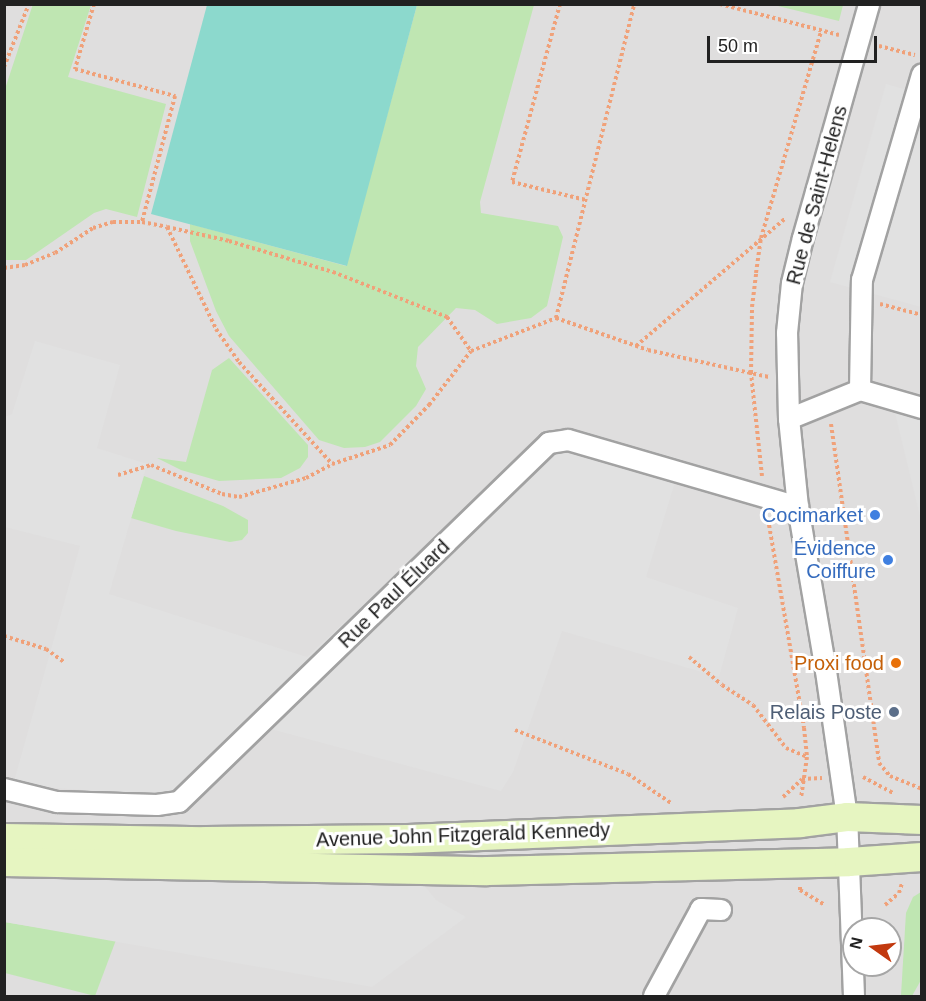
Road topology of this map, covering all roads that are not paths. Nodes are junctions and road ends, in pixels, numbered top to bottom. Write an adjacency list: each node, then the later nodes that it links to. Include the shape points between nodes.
1 (869, 4): 5 (street, Rue de Saint-Helens, via 792,283 787,333)
2 (921, 75): 3 (street, via 862,280)
3 (860, 390): 4 (street); 5 (street)
4 (921, 408)
5 (789, 419): 6 (street, Rue de Saint-Helens)
6 (798, 507): 7 (street, Rue Paul Éluard, via 568,440 549,443 179,802 57,802); 8 (street, Rue de Saint-Helens)
7 (4, 789)
8 (847, 817): 9 (main road, Avenue John Fitzgerald Kennedy); 10 (main road, Avenue John Fitzgerald Kennedy, via 777,824 408,839); 13 (street, Rue de Saint-Helens)
9 (921, 820)
10 (4, 838)
11 (921, 857): 13 (main road, Avenue John Fitzgerald Kennedy)
12 (4, 862): 13 (main road, Avenue John Fitzgerald Kennedy, via 488,871)
13 (849, 862): 16 (street, Rue de Saint-Helens)
14 (721, 910): 15 (street, via 701,909)
15 (654, 996)
16 (854, 996)

